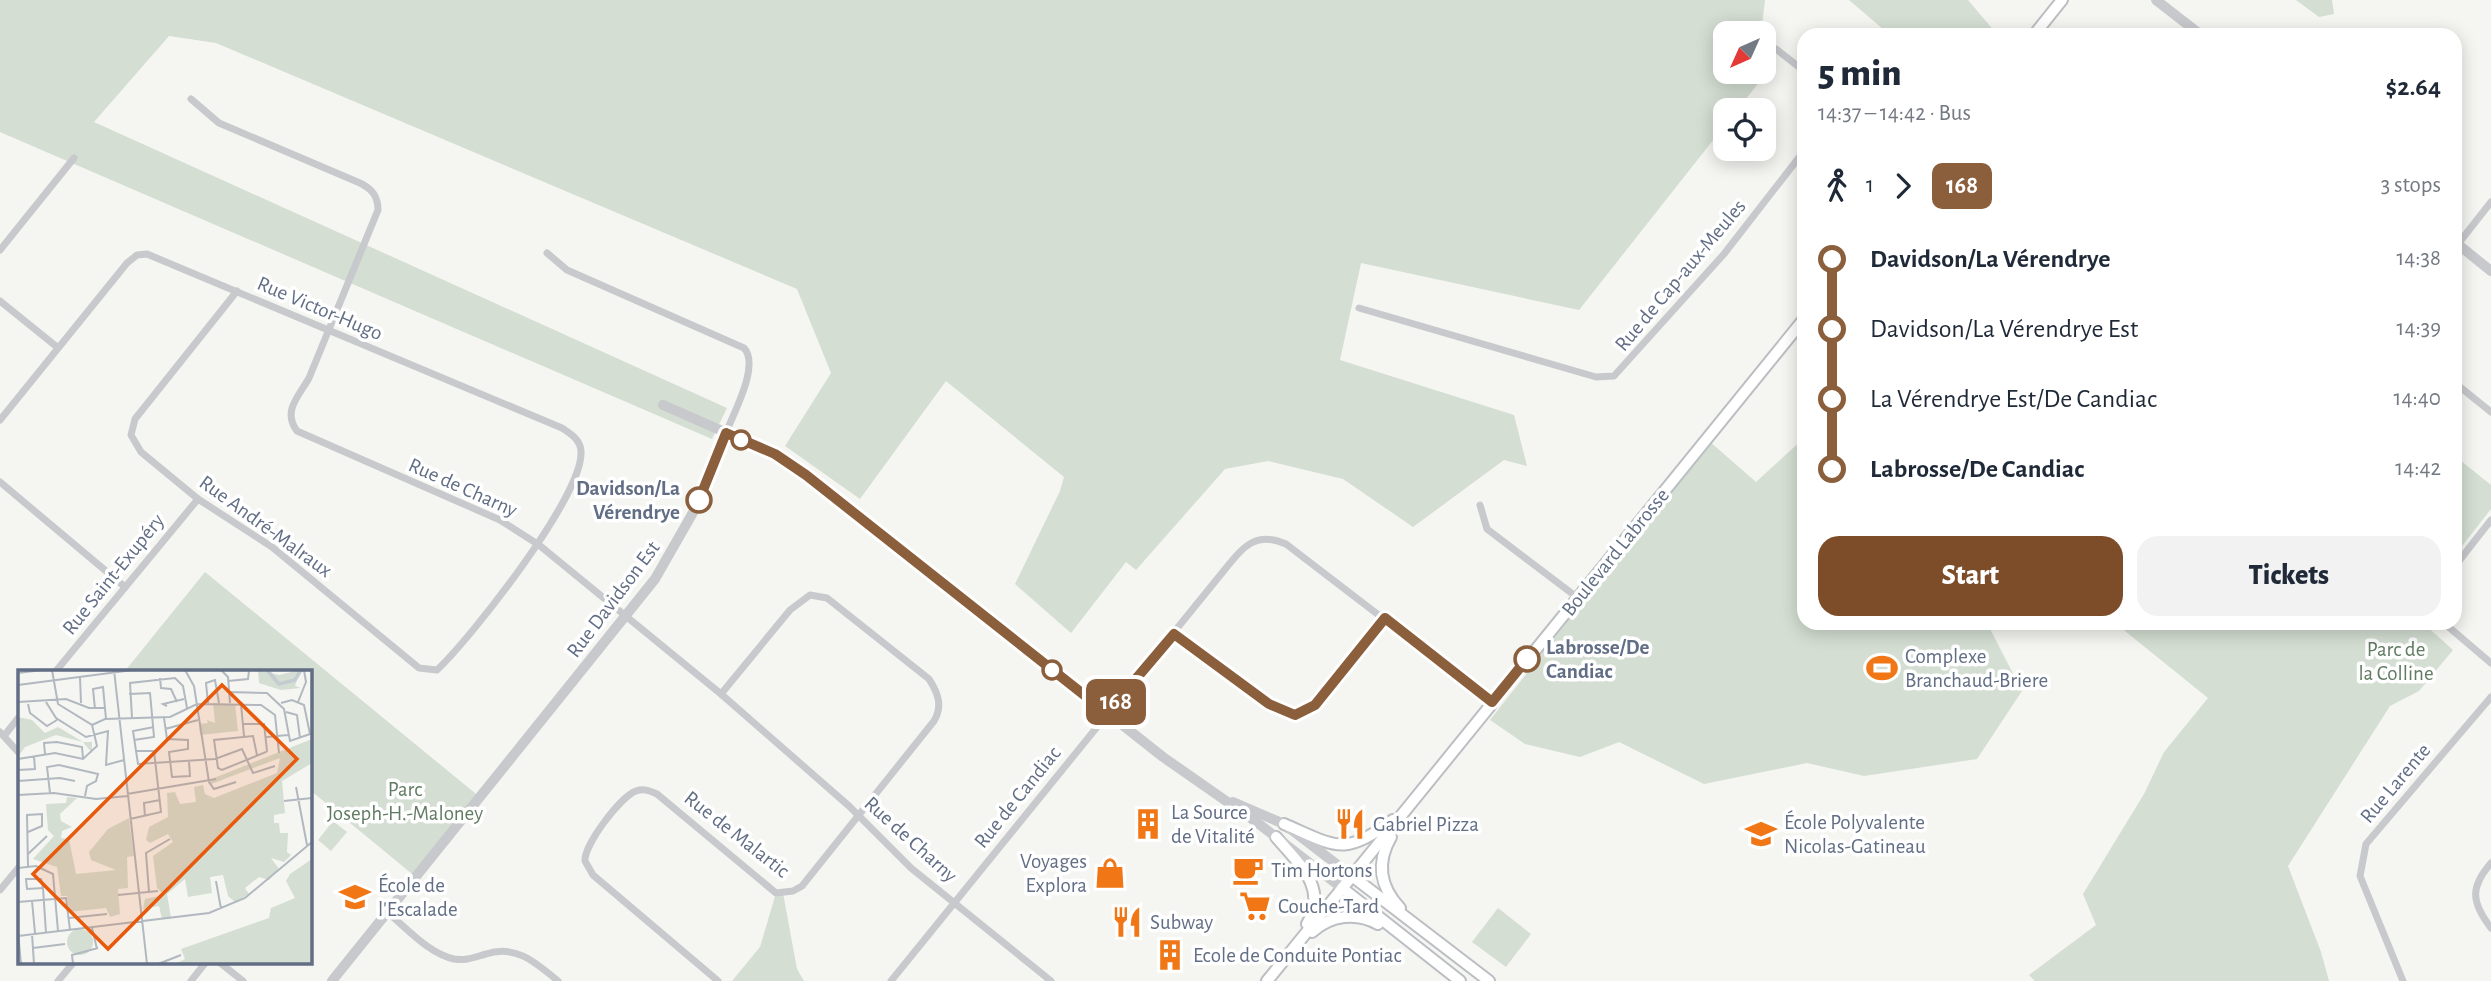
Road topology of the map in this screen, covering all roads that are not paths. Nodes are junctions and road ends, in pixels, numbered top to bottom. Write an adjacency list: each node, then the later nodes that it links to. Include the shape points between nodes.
1 (2062, 0): 3 (main road)
2 (2156, 0): 4 (street)
3 (2040, 28)
4 (2192, 28)
5 (1776, 49): 6 (street)
6 (1797, 66)
7 (191, 99): 20 (street, Rue de Charny, via 219,123 360,183 375,194 377,210)
8 (74, 158): 13 (street)
9 (1797, 160): 18 (street, Rue de Cap-aux-Meules, via 1724,254 1614,376 1596,377)
10 (2491, 202): 11 (street)
11 (2462, 236)
12 (2462, 248): 15 (street)
13 (0, 250)
14 (547, 253): 26 (street, Rue Davidson Est, via 568,270 749,353 751,366)
15 (2491, 271)
16 (237, 292): 20 (street, Rue Victor-Hugo); 21 (street, Rue Victor-Hugo, via 153,255 137,255); 28 (street, Rue André-Malraux, via 131,429 141,452)
17 (0, 301): 21 (street)
18 (1359, 308)
19 (1797, 328): 34 (main road, Boulevard Labrosse)
20 (329, 330): 31 (street, Rue de Charny, via 291,411 297,431 500,520); 31 (street, Rue Victor-Hugo, via 562,428 576,439 580,461)
21 (57, 347): 25 (street, Rue Victor-Hugo)
22 (2462, 389): 24 (street)
23 (663, 405): 26 (street)
24 (2491, 412)
25 (0, 419)
26 (726, 433): 35 (street, Rue Davidson Est, via 678,543); 44 (street, via 775,454 806,475)
27 (0, 482): 33 (street)
28 (198, 499): 31 (street, Rue André-Malraux, via 272,547 419,668 431,671 443,665); 33 (street, Rue Saint-Exupéry)
29 (1480, 505): 34 (street, via 1487,530)
30 (2491, 520): 32 (street)
31 (539, 545): 35 (street, Rue de Charny)
32 (2462, 557)
33 (125, 587): 40 (street, Rue Saint-Exupéry)
34 (1578, 598): 43 (main road, Boulevard Labrosse)
35 (628, 616): 41 (street, Rue de Charny); 59 (street, Rue Davidson Est)
36 (1385, 618): 38 (street, Rue de Candiac, via 1286,544 1261,538 1237,555); 38 (street, via 1315,705 1295,715 1269,704); 43 (street, Rue de Candiac)
37 (2452, 630): 39 (street)
38 (1174, 634): 44 (street, Rue de Candiac)
39 (2491, 663)
40 (57, 670)
41 (721, 694): 50 (street, Rue de Charny); 50 (street, Rue de Malartic, via 790,610 810,595 827,598 929,679 937,691 938,714)
42 (2491, 698): 78 (street, Rue Larente, via 2366,844 2362,855 2360,876)
43 (1492, 702): 49 (main road, Boulevard Labrosse)
44 (1107, 713): 48 (street); 58 (street, Rue de Candiac)
45 (18, 718): 46 (street)
46 (2, 734): 47 (street)
47 (18, 752)
48 (1222, 798): 51 (street); 52 (street)
49 (1406, 810): 51 (main road, via 1368,839 1349,846 1329,844); 55 (main road, Boulevard Labrosse); 61 (main road, via 1385,848 1381,874 1393,900)
50 (859, 816): 58 (street, Rue de Charny, via 911,868); 72 (street, Rue de Malartic, via 803,886 776,893 657,794 632,792 612,815 586,846 587,869)
51 (1284, 824): 55 (street)
52 (1276, 836): 57 (street); 63 (main road, via 1312,882 1316,897 1312,915)
53 (2491, 863): 60 (street, via 2478,878 2474,897)
54 (18, 868): 56 (street)
55 (1352, 876): 57 (main road, Boulevard Labrosse); 61 (main road)
56 (1, 888)
57 (1342, 888): 62 (main road); 63 (main road, Boulevard Labrosse)
58 (955, 902): 73 (street, Rue de Candiac); 74 (street, Rue de Charny)
59 (388, 913): 70 (street, Rue Davidson Est); 71 (street, via 447,957 468,959 501,950 512,952 533,961)
60 (2491, 928)
61 (1422, 929): 77 (main road)
62 (1403, 937): 63 (main road, via 1367,918 1346,916 1317,928); 76 (main road)
63 (1290, 953): 75 (main road, Boulevard Labrosse)
64 (72, 964): 67 (street)
65 (204, 964): 68 (street)
66 (222, 964): 69 (street)
67 (58, 981)
68 (191, 981)
69 (243, 981)
70 (332, 981)
71 (558, 981)
72 (718, 981)
73 (891, 981)
74 (1051, 981)
75 (1267, 981)
76 (1460, 981)
77 (1489, 981)
78 (2403, 981)

